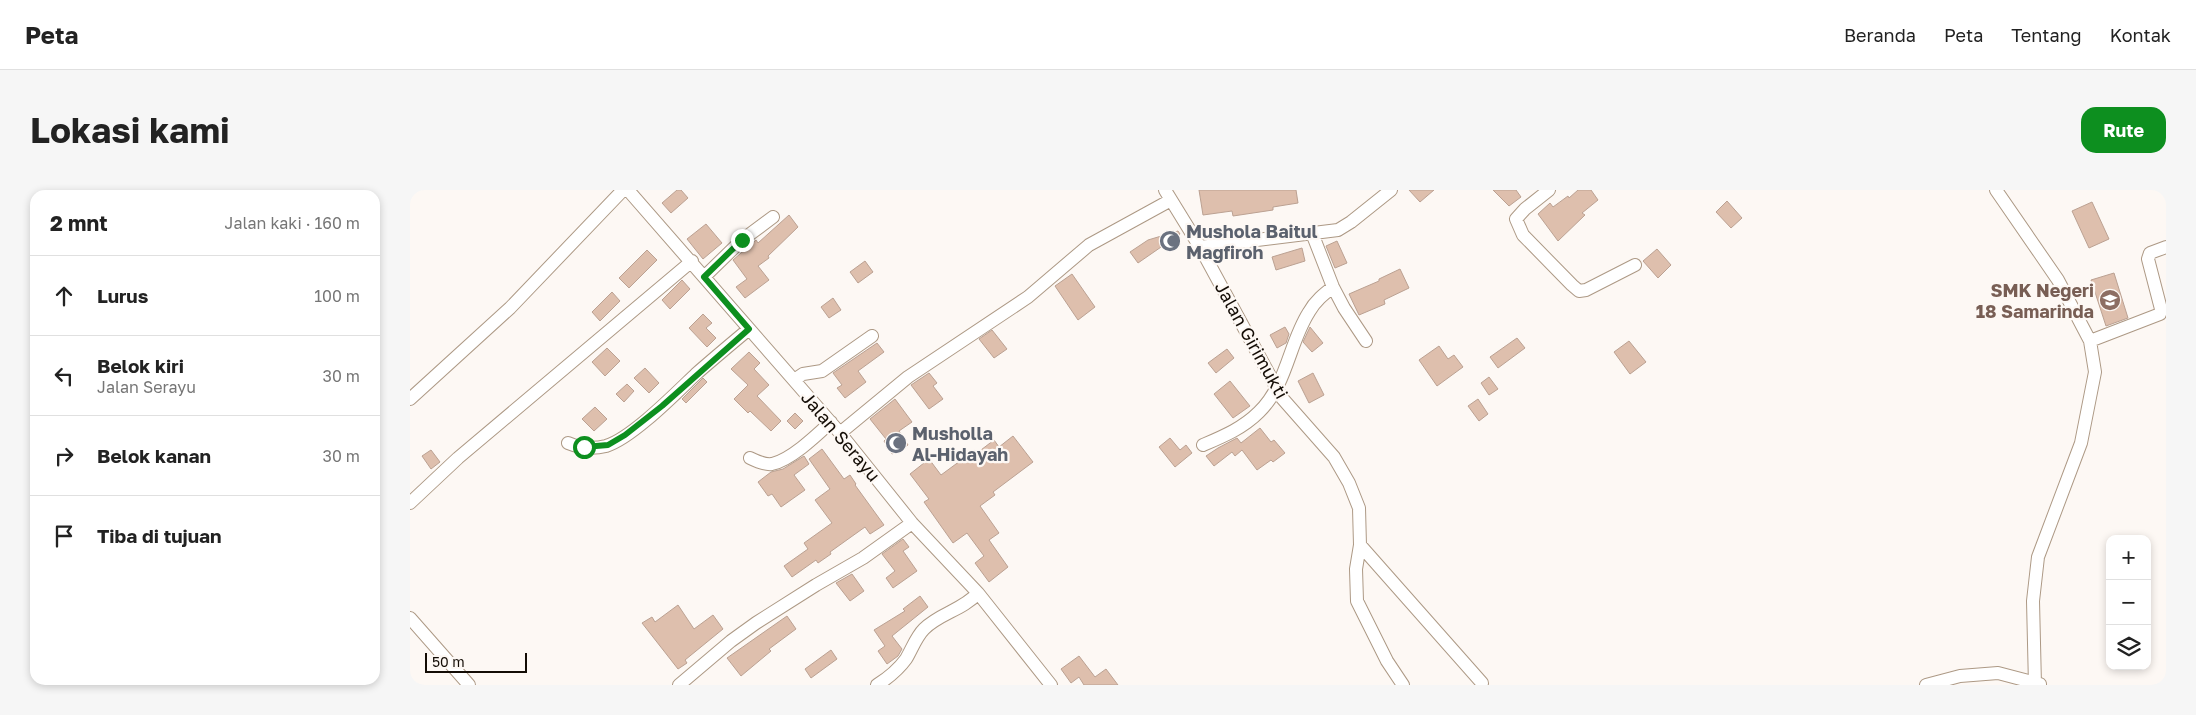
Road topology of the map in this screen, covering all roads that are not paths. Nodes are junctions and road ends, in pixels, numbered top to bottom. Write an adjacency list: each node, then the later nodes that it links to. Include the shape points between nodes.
1 (623, 190): 22 (street, via 510,308)
2 (628, 190): 11 (street, Jalan Serayu)
3 (1391, 190): 8 (street, via 1338,230)
4 (1549, 190): 12 (street, via 1516,219 1523,235 1572,285 1580,291 1586,290)
5 (1996, 190): 19 (street, via 2058,280)
6 (1168, 195): 9 (street, Jalan Girimukti); 24 (street, via 1089,245 1028,297 908,376)
7 (773, 217): 13 (street, via 742,240)
8 (1312, 233): 9 (street); 14 (street)
9 (1200, 247): 21 (street, Jalan Girimukti)
10 (2166, 247): 15 (street, via 2150,253 2148,259)
11 (692, 261): 13 (street, Jalan Serayu); 28 (street, via 471,446)
12 (1635, 265)
13 (704, 277): 16 (street, Jalan Serayu)
14 (1333, 287): 18 (street); 21 (street, via 1309,312)
15 (2163, 313): 19 (street)
16 (749, 329): 20 (street, Jalan Serayu); 25 (street, via 625,435 597,447)
17 (872, 336): 20 (street, via 822,371 803,374)
18 (1366, 341)
19 (2090, 341): 34 (street, via 2094,372 2081,443 2038,557 2033,601)
20 (794, 380): 23 (street, Jalan Serayu)
21 (1276, 389): 26 (street, via 1248,422); 30 (street, Jalan Girimukti, via 1334,457 1349,483 1359,508)
22 (410, 399)
23 (831, 422): 24 (street, Jalan Serayu); 27 (street, via 774,464)
24 (840, 433): 29 (street, Jalan Serayu)
25 (568, 443)
26 (1203, 445)
27 (750, 458)
28 (410, 503)
29 (912, 523): 31 (street, Jalan Serayu); 36 (street, via 863,558 756,623)
30 (1360, 545): 33 (street); 39 (street, Jalan Girimukti, via 1356,569 1357,601 1387,661)
31 (978, 593): 37 (street, via 972,600 929,624 901,664); 38 (street, Jalan Serayu)
32 (410, 618): 35 (street)
33 (1482, 682)
34 (2038, 684): 40 (street, via 1998,673 1960,676)
35 (469, 685)
36 (679, 685)
37 (877, 685)
38 (1052, 685)
39 (1403, 685)
40 (1926, 685)

